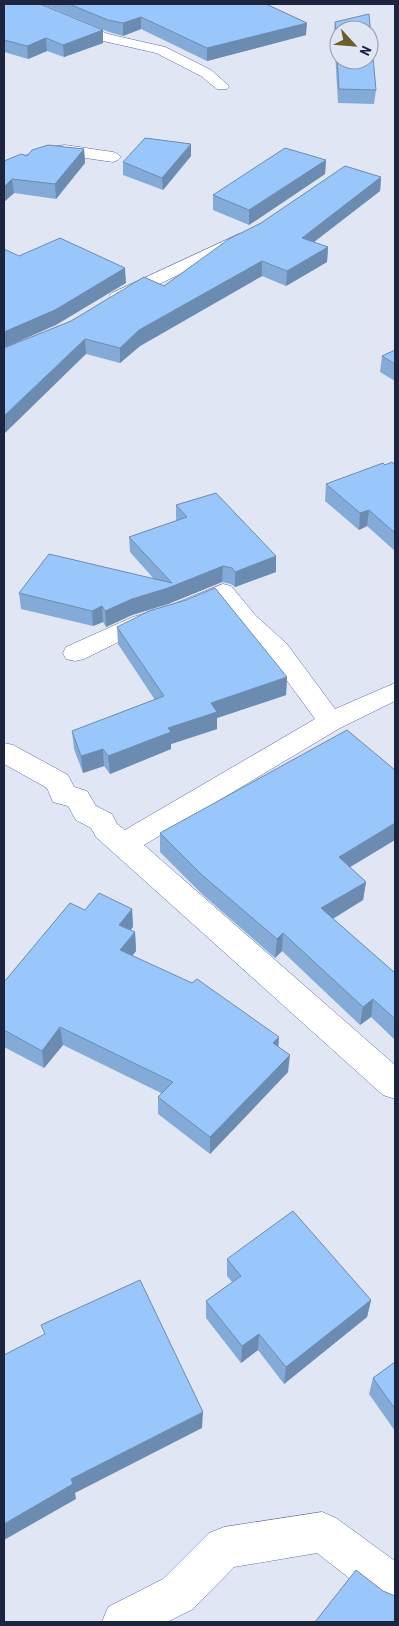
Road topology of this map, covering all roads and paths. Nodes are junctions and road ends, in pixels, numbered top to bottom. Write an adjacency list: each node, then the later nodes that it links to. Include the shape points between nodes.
1 (27, 4): 2 (street, via 104,37 160,50 206,73)
2 (222, 86)
3 (113, 157): 4 (street, via 51,151)
4 (4, 168)
5 (253, 232): 6 (street, via 144,282)
6 (104, 305)
7 (75, 653): 9 (street, via 141,622 223,591 278,650)
8 (395, 690): 9 (street)
9 (331, 722): 11 (street)
10 (4, 752): 11 (street, via 58,782 63,795 77,798 86,813 102,821 106,830)
11 (124, 844): 12 (street)
12 (395, 1085)
13 (395, 1587): 14 (street, via 322,1532 224,1548 178,1594)
14 (124, 1622)

